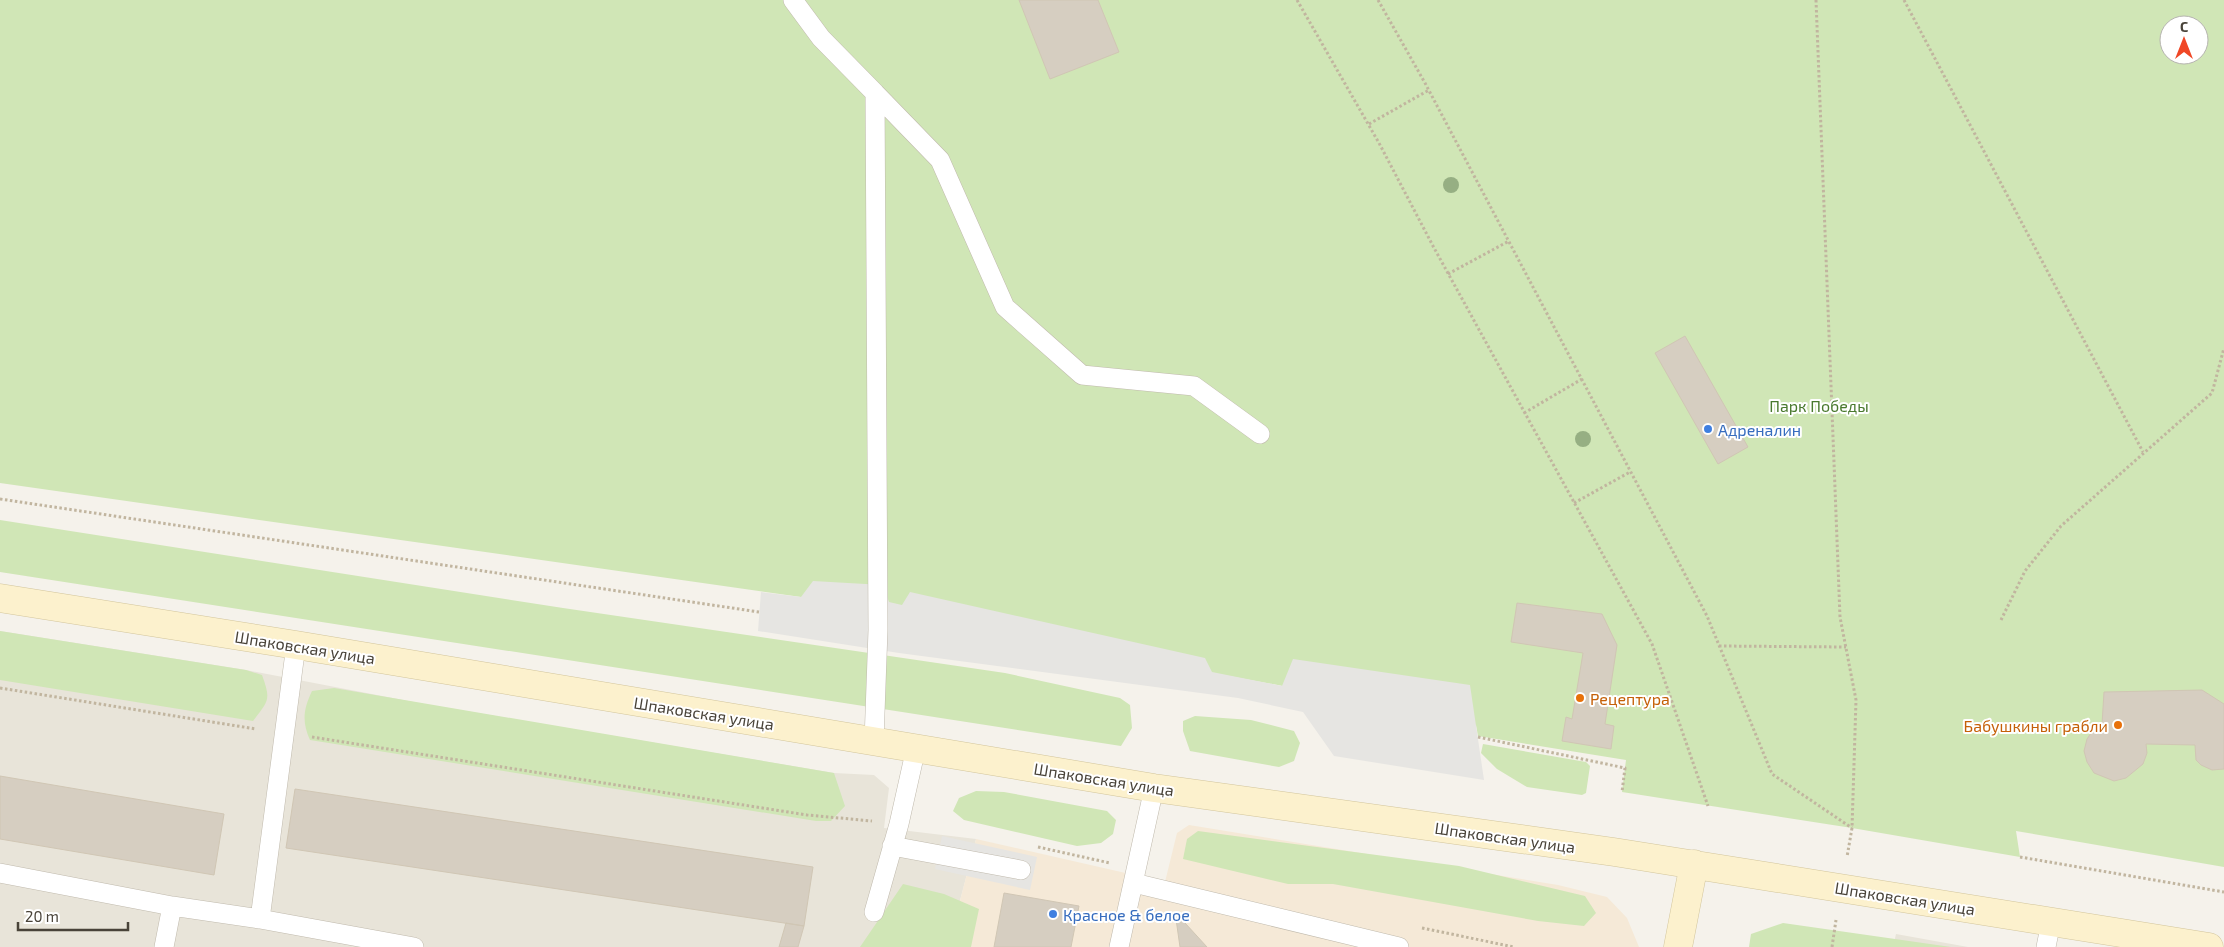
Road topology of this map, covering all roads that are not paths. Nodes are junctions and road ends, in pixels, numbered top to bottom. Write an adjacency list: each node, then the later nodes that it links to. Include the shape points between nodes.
1 (793, 0): 2 (lane, via 821,38)
2 (875, 93): 3 (lane, via 940,160 1005,307 1082,375 1194,386); 6 (lane, via 878,630)
3 (1260, 434)
4 (0, 598): 5 (main road, Шпаковская улица)
5 (296, 645): 6 (main road, Шпаковская улица); 16 (lane)
6 (874, 741): 7 (main road, Шпаковская улица)
7 (916, 748): 8 (main road, Шпаковская улица); 9 (lane)
8 (1154, 788): 10 (main road, Шпаковская улица); 13 (lane)
9 (892, 846): 11 (lane); 15 (lane)
10 (1694, 864): 17 (main road, Шпаковская улица, via 1841,888); 22 (main road)
11 (1021, 870)
12 (0, 873): 14 (lane)
13 (1136, 876): 20 (lane); 21 (lane)
14 (172, 906): 16 (lane); 18 (lane)
15 (874, 912)
16 (260, 919): 19 (lane)
17 (2048, 934): 23 (main road, Шпаковская улица)
18 (164, 947)
19 (414, 947)
20 (1119, 947)
21 (1399, 947)
22 (1678, 947)
23 (2210, 947)

